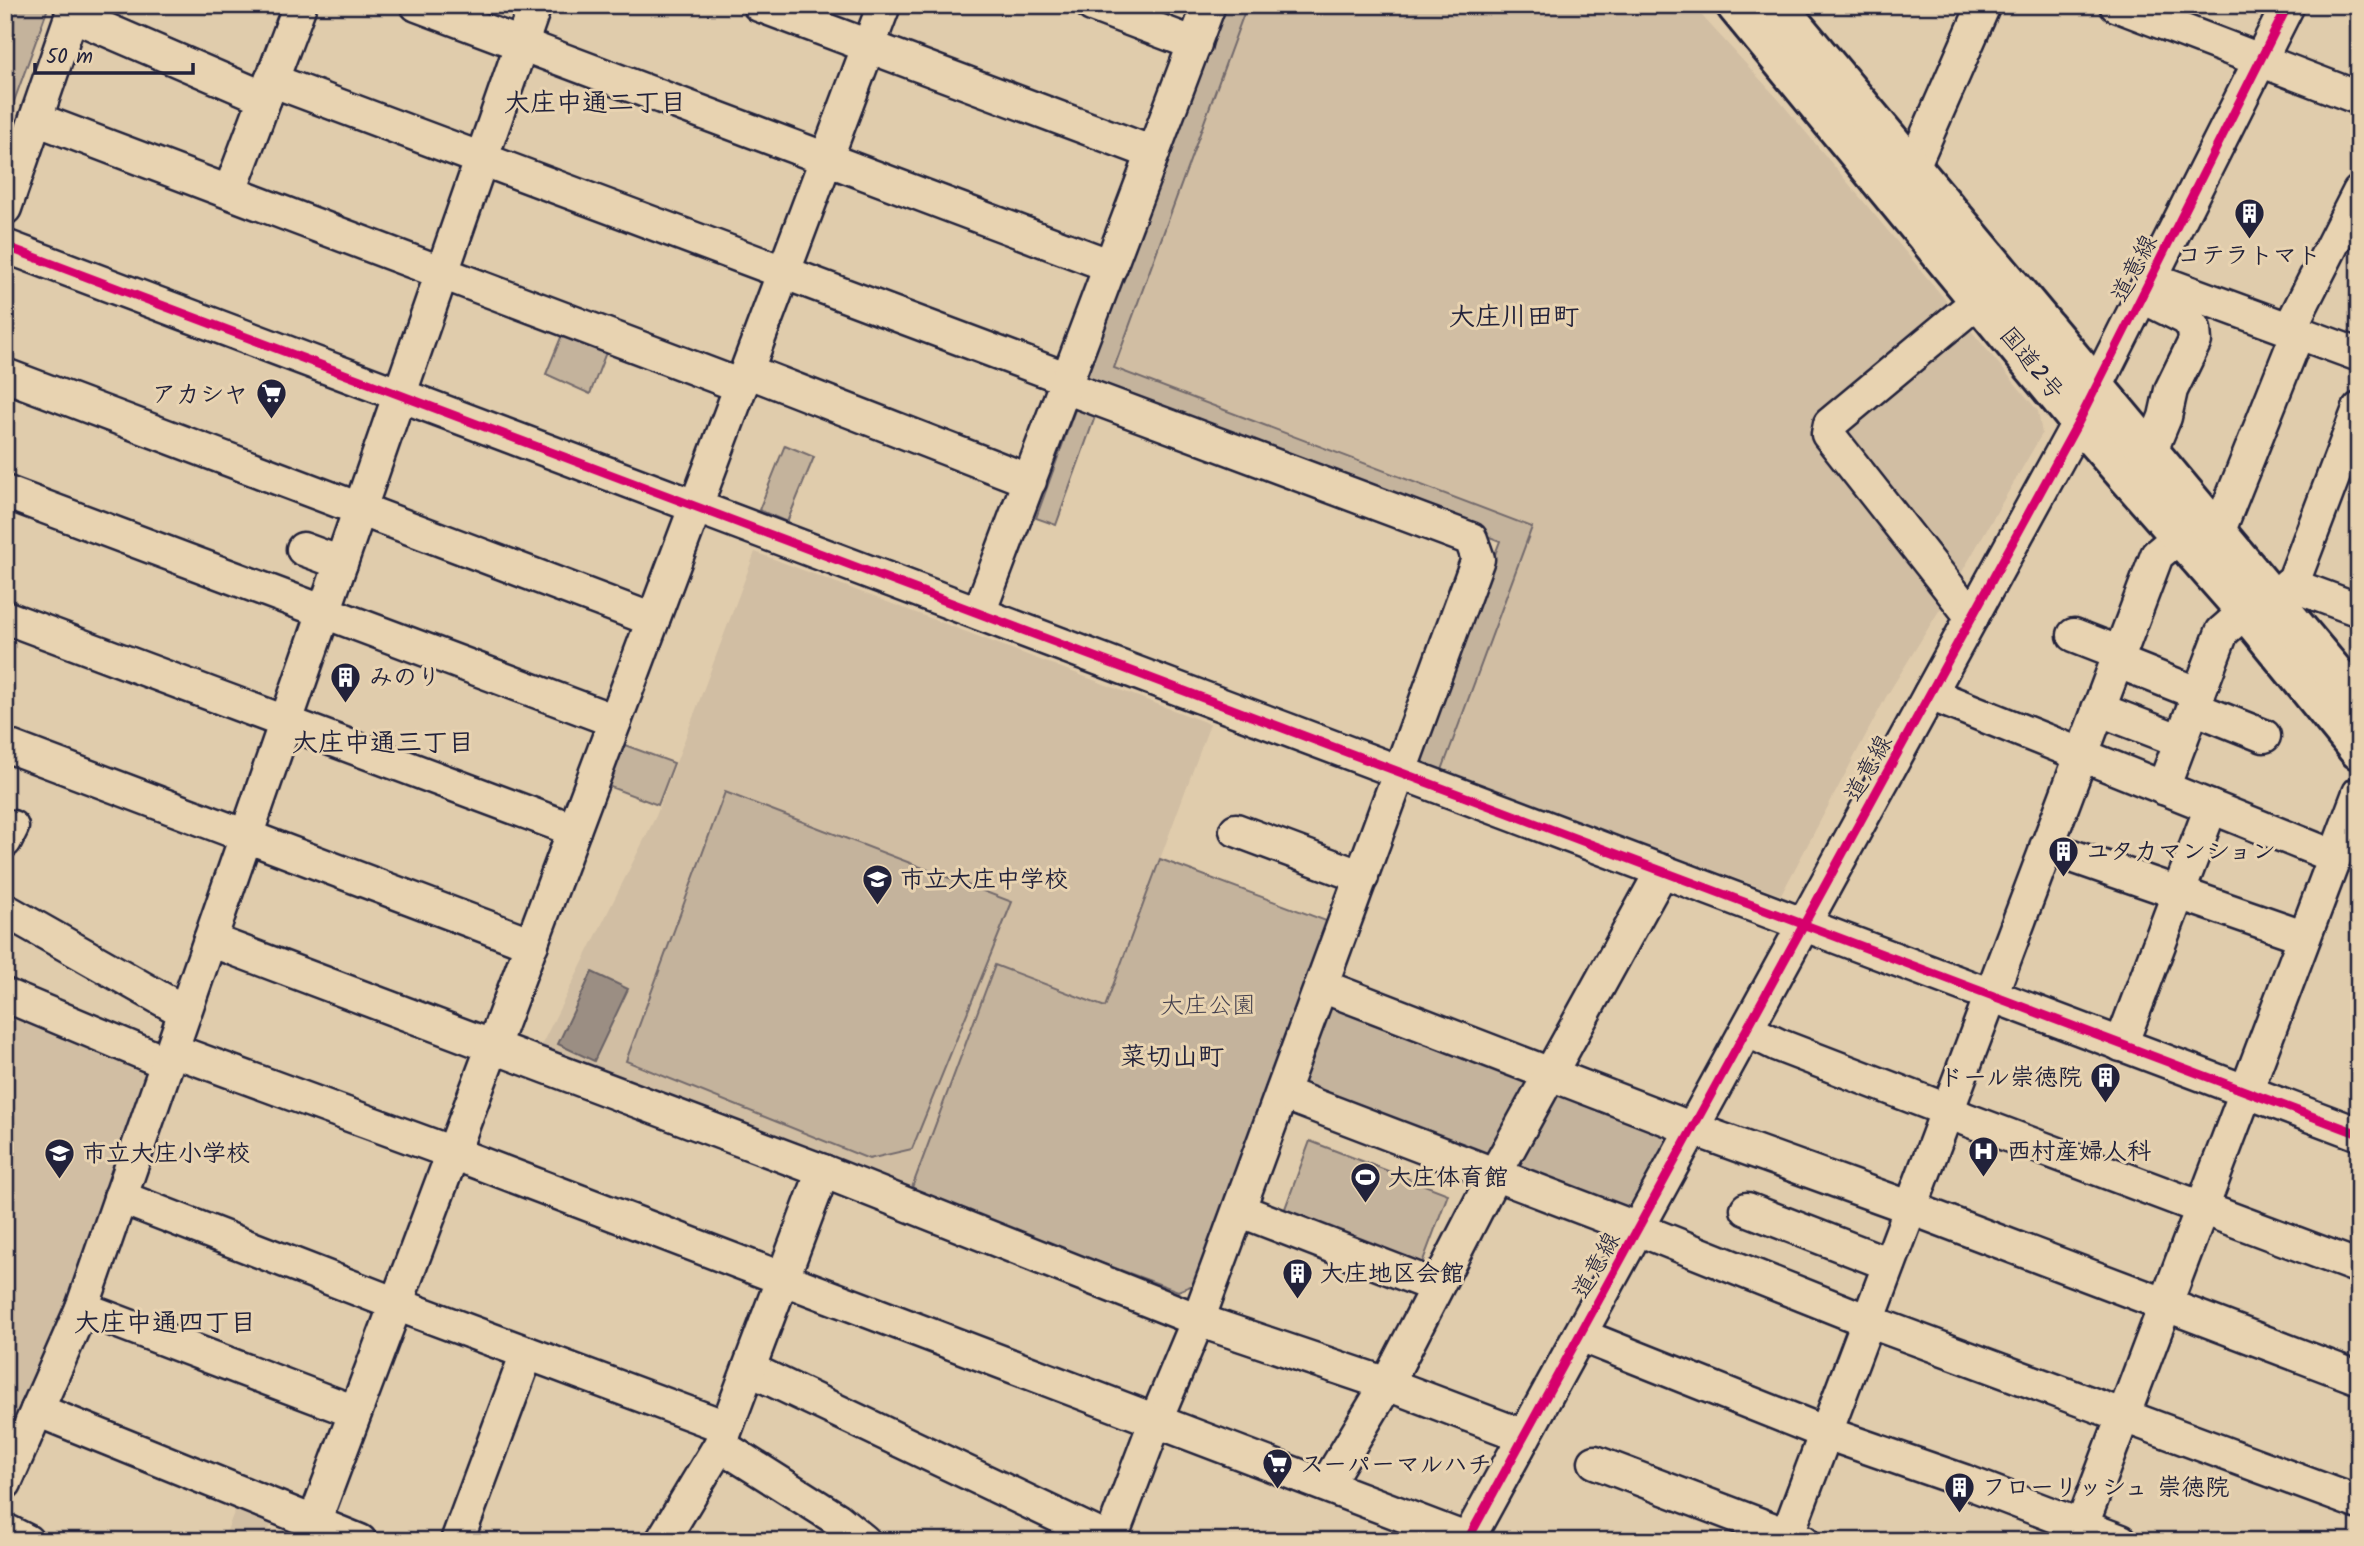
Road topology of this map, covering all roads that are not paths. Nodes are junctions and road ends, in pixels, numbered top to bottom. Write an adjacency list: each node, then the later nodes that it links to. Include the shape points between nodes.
1 (300, 5): 18 (street)
2 (418, 5): 15 (street)
3 (535, 5): 15 (street)
4 (758, 5): 16 (street)
5 (884, 5): 16 (street)
6 (1092, 5): 14 (street)
7 (1209, 5): 14 (street)
8 (1736, 5): 33 (highway, 国道2号)
9 (1776, 5): 24 (highway, 国道2号)
10 (1984, 5): 24 (street)
11 (2288, 5): 17 (street, 道意線)
12 (2120, 6): 17 (street)
13 (74, 10): 18 (street); 20 (street)
14 (1195, 44): 21 (street)
15 (521, 45): 22 (street); 23 (street)
16 (868, 48): 21 (street); 23 (street)
17 (2260, 60): 19 (street); 32 (street, 道意線)
18 (268, 89): 22 (street); 25 (street)
19 (2359, 98)
20 (36, 119): 25 (street); 27 (street)
21 (1153, 153): 29 (street)
22 (481, 160): 30 (street); 31 (street)
23 (826, 160): 29 (street); 30 (street)
24 (1912, 169): 40 (highway, 国道2号)
25 (230, 191): 31 (street)
26 (2359, 192): 34 (street)
27 (5, 208)
28 (5, 246): 39 (street)
29 (1111, 266): 38 (street)
30 (784, 272): 37 (street); 38 (street)
31 (442, 273): 37 (street); 39 (street)
32 (2146, 287): 34 (street); 40 (street, 道意線); 42 (street, via 2187,319 2195,341 2171,390)
33 (1979, 300): 40 (highway, 国道2号); 55 (street, via 1830,424 1828,434)
34 (2290, 328): 35 (street); 47 (street, via 2295,340)
35 (2359, 355)
36 (5, 375): 46 (street)
37 (744, 379): 43 (street); 45 (street)
38 (1067, 383): 43 (street); 70 (street, via 1471,539 1478,559)
39 (399, 396): 45 (street); 46 (street)
40 (2087, 404): 42 (highway, 国道2号); 47 (highway, 国道2号); 55 (street, 道意線)
41 (2359, 409): 50 (street, via 2294,580)
42 (2150, 453): 47 (highway, 国道2号)
43 (1030, 481): 53 (street)
44 (5, 492): 52 (street)
45 (695, 508): 53 (street); 56 (street)
46 (359, 510): 49 (street); 56 (street)
47 (2200, 534): 50 (highway, 国道2号); 58 (street, via 2157,555)
48 (305, 543): 49 (street)
49 (343, 558): 52 (street)
50 (2269, 598): 51 (street); 60 (street, via 2222,632); 61 (highway, 国道2号); 68 (highway, 国道2号)
51 (2359, 610)
52 (324, 611): 63 (street); 64 (street)
53 (979, 613): 70 (street)
54 (5, 617): 63 (street)
55 (1972, 617): 59 (street, 道意線)
56 (653, 621): 64 (street)
57 (2074, 635): 58 (street)
58 (2118, 657): 60 (street); 62 (street)
59 (1930, 694): 69 (street); 83 (street, 道意線)
60 (2196, 701): 65 (street); 66 (street)
61 (2359, 703)
62 (2098, 709): 66 (street); 69 (street)
63 (286, 721): 74 (street); 76 (street)
64 (615, 721): 74 (street)
65 (2264, 736)
66 (2181, 741): 71 (street)
67 (5, 745): 76 (street)
68 (2359, 750)
69 (2080, 756): 71 (street); 77 (street)
70 (1400, 772): 79 (street); 80 (street)
71 (2163, 788): 73 (street)
72 (2359, 793): 78 (street)
73 (2211, 807): 78 (street); 81 (street)
74 (574, 830): 86 (street)
75 (1236, 830): 80 (street)
76 (247, 834): 85 (street); 86 (street)
77 (2046, 847): 81 (street); 89 (street)
78 (2333, 856): 84 (street)
79 (1662, 871): 83 (street); 95 (street)
80 (1362, 877): 87 (street)
81 (2179, 893): 84 (street); 92 (street)
82 (5, 910): 90 (street)
83 (1804, 924): 89 (street); 91 (street, 道意線)
84 (2303, 936): 96 (street)
85 (210, 940): 90 (street); 93 (street)
86 (532, 944): 93 (street)
87 (1322, 986): 95 (street); 97 (street)
88 (5, 995): 94 (street)
89 (1990, 996): 92 (street); 98 (street)
90 (183, 1011): 94 (street)
91 (1747, 1030): 98 (street); 99 (street, 道意線)
92 (2121, 1045): 96 (street)
93 (492, 1048): 101 (street); 102 (street)
94 (170, 1056): 101 (street); 104 (street)
95 (1551, 1073): 99 (street); 103 (street)
96 (2245, 1091): 100 (street); 105 (street)
97 (1282, 1093): 103 (street); 108 (street)
98 (1947, 1110): 105 (street); 107 (street)
99 (1693, 1129): 107 (street); 109 (street, 道意線)
100 (2359, 1134)
101 (453, 1153): 112 (street); 114 (street)
102 (823, 1171): 112 (street); 117 (street)
103 (1495, 1174): 109 (street); 113 (street)
104 (120, 1197): 114 (street); 116 (street)
105 (2202, 1208): 111 (street); 115 (street)
106 (1747, 1209): 110 (street)
107 (1911, 1209): 110 (street); 115 (street)
108 (1239, 1210): 113 (street); 117 (street)
109 (1638, 1229): 118 (street); 119 (street, 道意線)
110 (1889, 1265): 118 (street)
111 (2359, 1267)
112 (784, 1278): 121 (street); 127 (street)
113 (1435, 1286): 123 (street)
114 (396, 1304): 120 (street); 125 (street)
115 (2166, 1305): 122 (street); 126 (street)
116 (82, 1308): 124 (street); 125 (street)
117 (1198, 1320): 123 (street); 127 (street)
118 (1868, 1321): 126 (street); 128 (street)
119 (1580, 1335): 128 (street); 130 (street, 道意線)
120 (527, 1353): 129 (street); 143 (street)
121 (749, 1368): 129 (street); 145 (street)
122 (2359, 1378)
123 (1387, 1384): 130 (street); 133 (street)
124 (37, 1410): 132 (street); 136 (street)
125 (355, 1412): 136 (street)
126 (2123, 1416): 134 (street); 137 (street)
127 (1156, 1420): 133 (street); 145 (street)
128 (1825, 1433): 137 (street, via 1965,1481); 139 (street)
129 (723, 1436): 138 (street); 144 (street)
130 (1524, 1436): 140 (street, 道意線)
131 (1595, 1462): 139 (street)
132 (5, 1483)
133 (1326, 1485): 140 (street)
134 (2359, 1503)
135 (5, 1530): 141 (street)
136 (311, 1531): 142 (street)
137 (2078, 1533): 146 (street)
138 (676, 1536)
139 (1792, 1539)
140 (1469, 1540)
141 (27, 1541)
142 (360, 1541)
143 (457, 1541)
144 (864, 1541)
145 (1110, 1541)
146 (2121, 1541)

